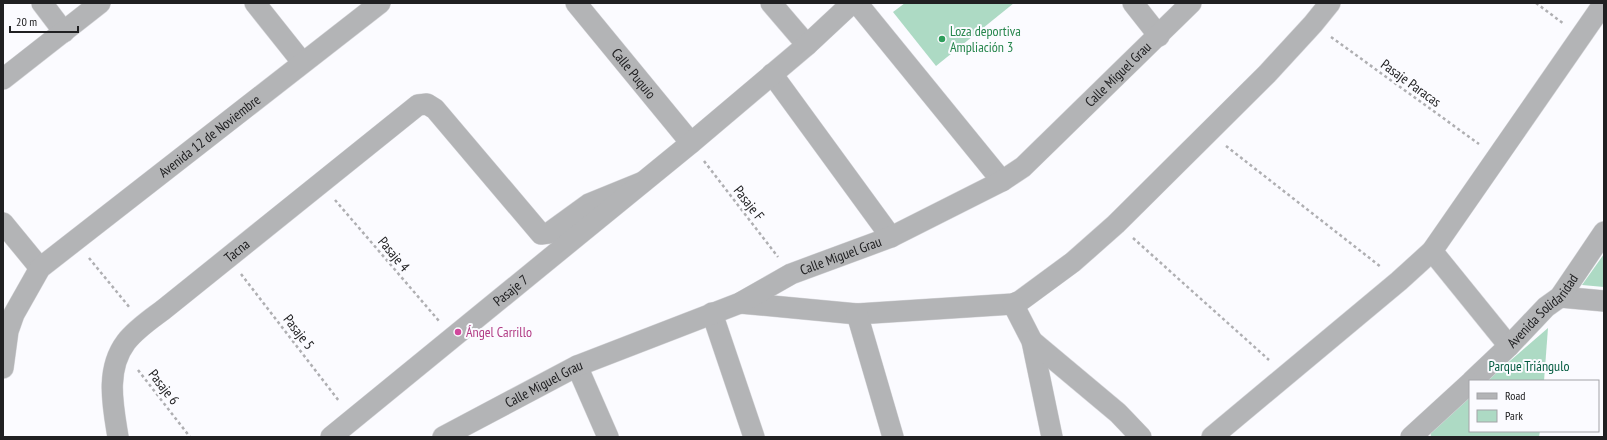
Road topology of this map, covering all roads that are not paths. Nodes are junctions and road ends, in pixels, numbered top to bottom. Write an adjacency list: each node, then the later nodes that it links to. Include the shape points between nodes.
1 (42, 3): 13 (street)
2 (100, 3): 13 (street)
3 (255, 3): 16 (street)
4 (380, 3): 16 (street, Avenida 12 de Noviembre)
5 (576, 3): 19 (street, Calle Puquio)
6 (771, 3): 15 (street)
7 (852, 3): 15 (street, Pasaje 7)
8 (857, 3): 20 (street)
9 (1133, 3): 14 (street)
10 (1191, 3): 14 (street, Calle Miguel Grau)
11 (1330, 3): 30 (street, via 1209,133 1116,224 1073,262)
12 (1604, 3): 25 (street)
13 (64, 32): 18 (street)
14 (1159, 36): 20 (street, Calle Miguel Grau, via 1023,167)
15 (807, 45): 17 (street, Pasaje 7)
16 (302, 62): 26 (street, Avenida 12 de Noviembre)
17 (772, 74): 19 (street, Pasaje 7); 24 (street)
18 (3, 79)
19 (691, 144): 21 (street, Pasaje 7)
20 (1002, 181): 24 (street, Calle Miguel Grau)
21 (643, 182): 40 (street, Tacna, via 589,204 549,233 541,234 435,109 427,104 418,105 126,342 115,364 111,392); 41 (street, Pasaje 7)
22 (3, 223): 26 (street)
23 (1604, 232): 27 (street, Avenida Solidaridad)
24 (891, 237): 29 (street, Calle Miguel Grau, via 791,274)
25 (1432, 251): 35 (street); 48 (street)
26 (40, 268): 33 (street)
27 (1560, 297): 28 (street); 35 (street, Avenida Solidaridad, via 1546,307)
28 (1604, 301)
29 (740, 303): 31 (street, Calle Miguel Grau); 32 (street)
30 (1013, 304): 32 (street); 34 (street)
31 (712, 313): 36 (street, Calle Miguel Grau); 44 (street)
32 (857, 314): 45 (street)
33 (6, 331): 37 (street)
34 (1032, 340): 46 (street); 47 (street, via 1118,413)
35 (1509, 346): 38 (street, Avenida Solidaridad)
36 (577, 366): 42 (street, Calle Miguel Grau); 43 (street)
37 (3, 368)
38 (1473, 380)
39 (1469, 384): 49 (street, Avenida Solidaridad)
40 (118, 437)
41 (331, 437)
42 (443, 437)
43 (608, 437)
44 (754, 437)
45 (893, 437)
46 (1052, 437)
47 (1141, 437)
48 (1212, 437)
49 (1411, 437)

